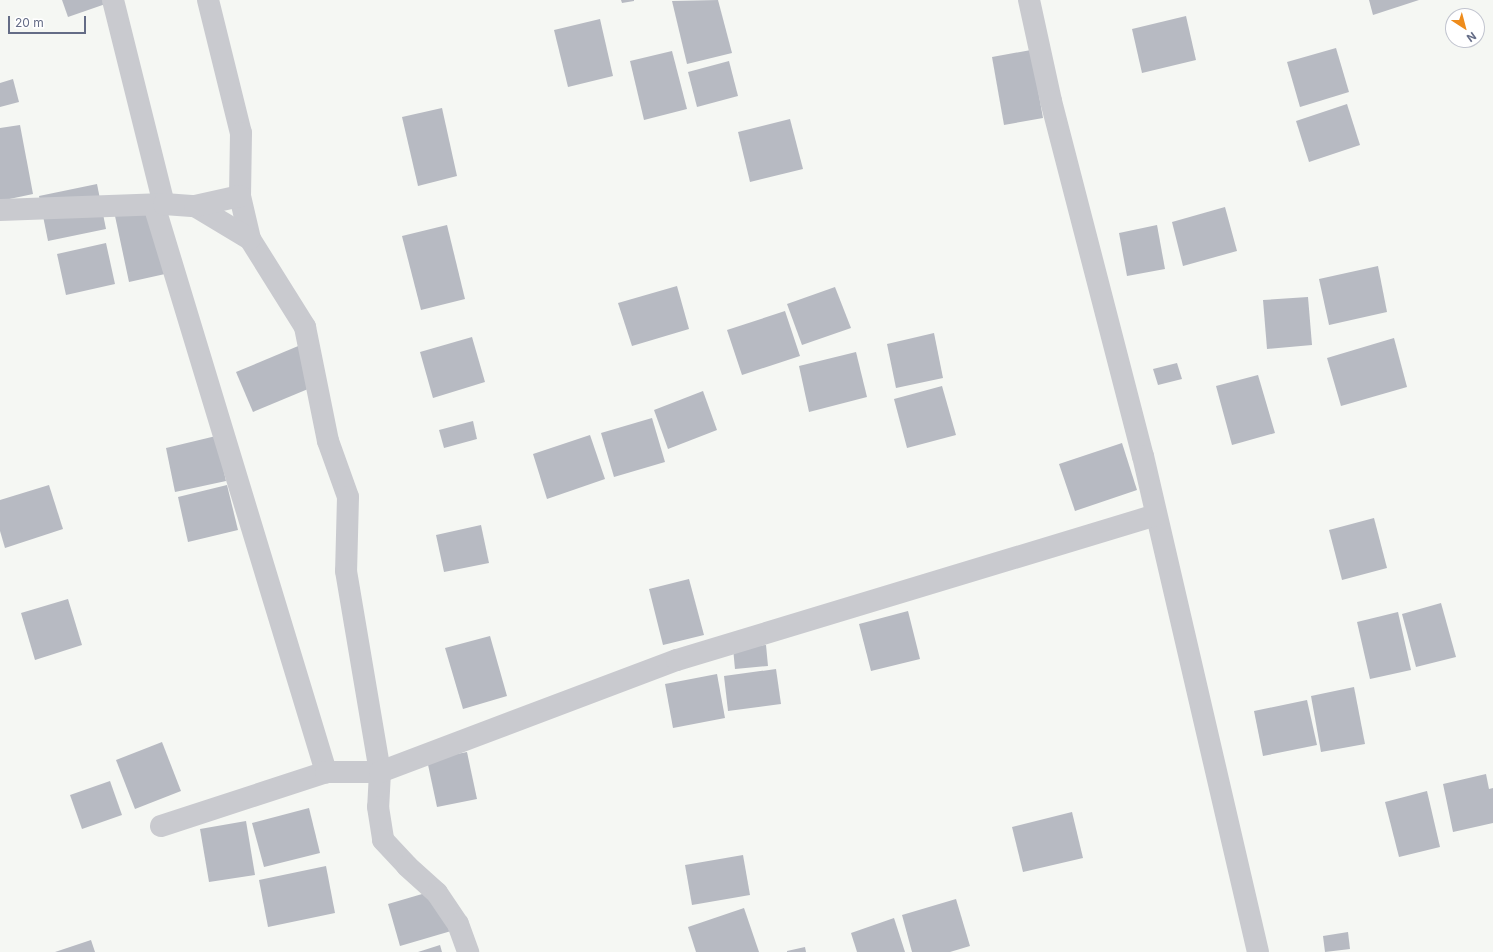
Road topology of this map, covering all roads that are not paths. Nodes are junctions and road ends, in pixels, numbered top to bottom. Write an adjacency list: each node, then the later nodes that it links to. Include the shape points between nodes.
1 (113, 0): 5 (street)
2 (208, 0): 4 (street, via 242,132)
3 (1029, 0): 9 (street, via 1051,101)
4 (240, 196): 6 (street); 8 (street)
5 (159, 204): 6 (street); 7 (street); 10 (street)
6 (195, 206): 8 (street)
7 (0, 210)
8 (250, 239): 11 (street, via 305,326 328,441 348,497 346,570)
9 (1156, 515): 11 (street, via 677,660); 14 (street)
10 (326, 772): 11 (street); 12 (street)
11 (380, 772): 13 (street, via 378,807 383,840 437,893 458,924)
12 (161, 826)
13 (468, 952)
14 (1258, 952)

